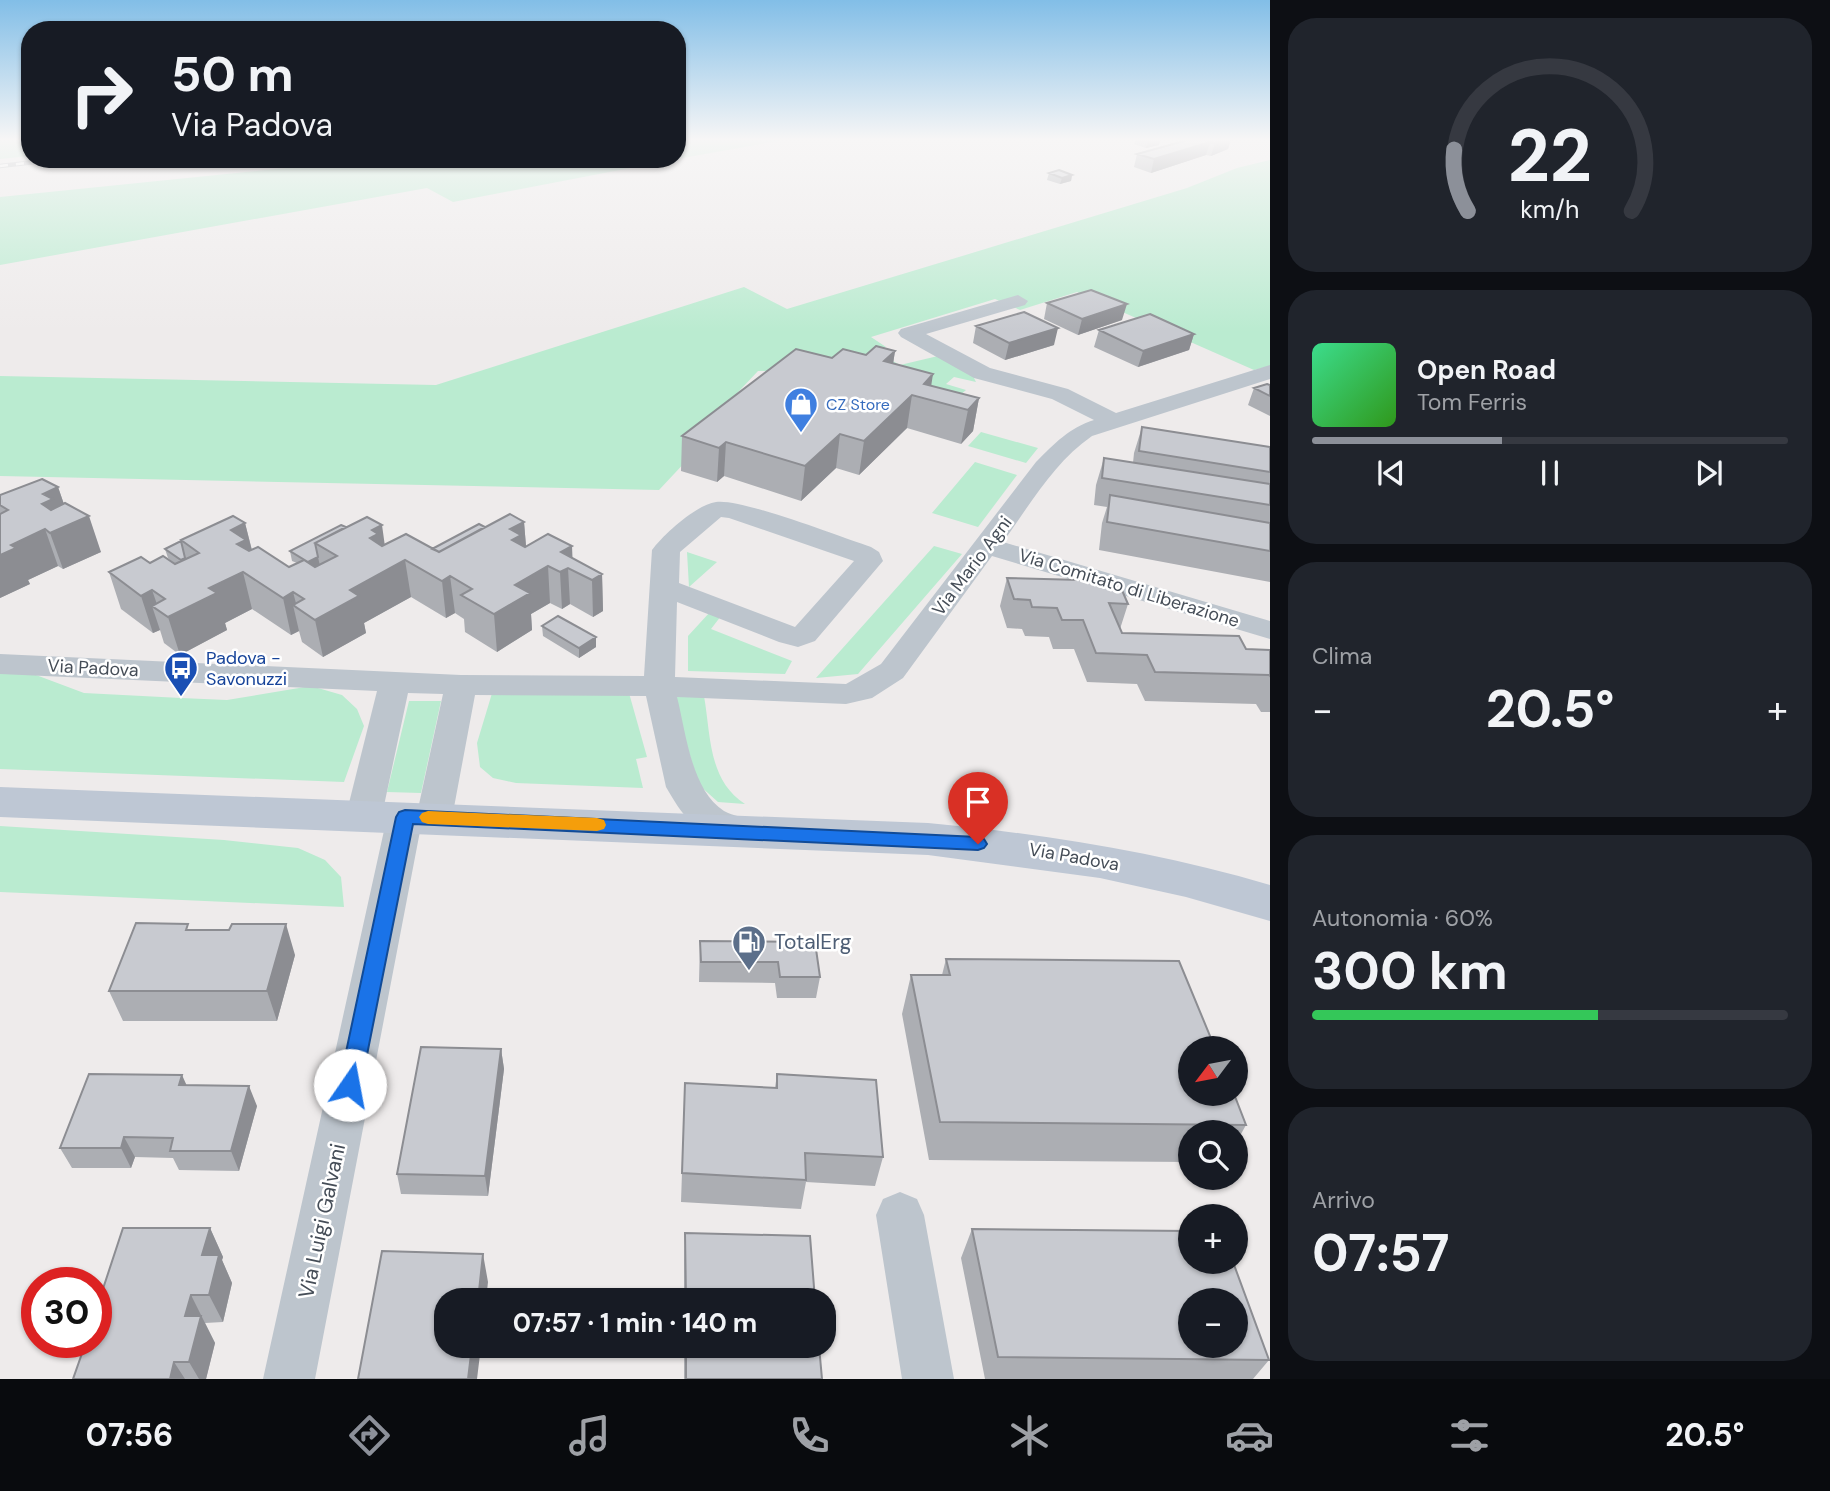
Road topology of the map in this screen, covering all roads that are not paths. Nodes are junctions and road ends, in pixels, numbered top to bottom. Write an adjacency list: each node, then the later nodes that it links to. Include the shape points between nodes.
1 (1018, 302): 3 (street, via 908,333 982,373 1060,394)
2 (1270, 372): 3 (street, Via Mario Agni)
3 (1112, 420): 4 (street, Via Mario Agni, via 1084,431 1062,448)
4 (987, 546): 6 (street, Via Comitato di Liberazione); 10 (street, Via Mario Agni, via 892,671 861,691)
5 (663, 583): 5 (street, via 668,590 798,638 869,558 718,509 706,514 666,550); 10 (street)
6 (1270, 630)
7 (0, 664): 8 (street, Via Padova)
8 (395, 682): 9 (street, Via Padova); 12 (street)
9 (461, 685): 10 (street, Via Padova); 12 (street)
10 (659, 686): 13 (street, Via Padova, via 683,787 713,821)
11 (0, 802): 12 (main road, Via Padova)
12 (401, 817): 13 (main road, Via Padova); 16 (street, Via Luigi Galvani)
13 (748, 831): 14 (main road, Via Padova, via 928,839 1044,850 1161,873)
14 (1270, 902)
15 (900, 1215): 17 (street)
16 (289, 1379)
17 (928, 1379)

